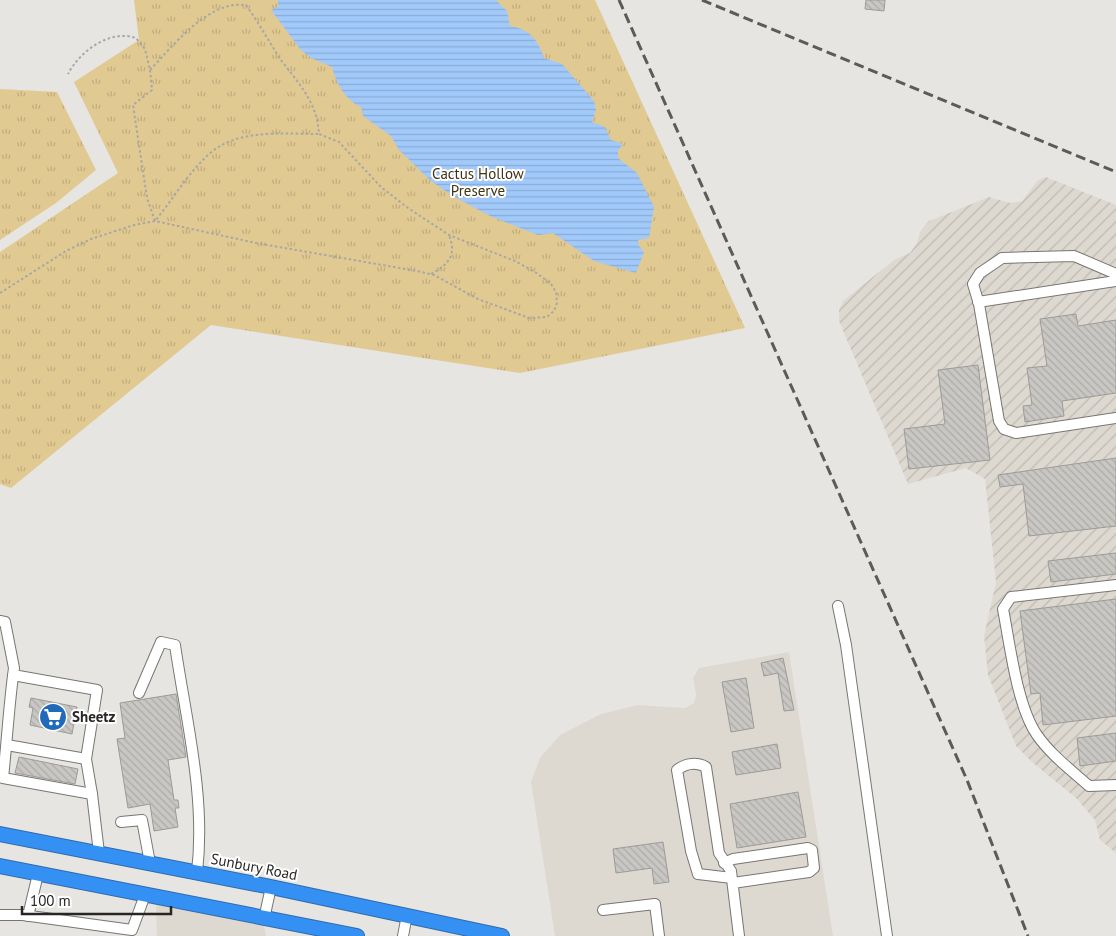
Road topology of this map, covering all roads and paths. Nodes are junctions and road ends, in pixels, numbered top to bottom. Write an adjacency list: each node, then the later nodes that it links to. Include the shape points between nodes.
1 (150, 70): 2 (path, via 145,49 136,38 119,36 106,38 80,57); 3 (path, via 189,27 235,3 246,5 281,60 306,91 317,115); 4 (path, via 152,90 133,105 147,198)
2 (68, 74)
3 (319, 134): 4 (path, via 280,133 226,143 198,166); 5 (path, via 339,142 381,187)
4 (156, 221): 6 (path, via 256,243); 9 (path, via 91,238)
5 (449, 235): 6 (path, via 452,256); 6 (path, via 535,272 556,292 554,311 547,317 529,318 478,299)
6 (430, 274)
7 (1116, 274): 10 (street, via 1074,256 1002,258 980,273 973,284)
8 (1116, 281): 10 (street)
9 (0, 294)
10 (978, 302): 11 (street, via 999,421 1004,429 1016,433)
11 (1116, 418)
12 (1116, 585): 19 (street, via 1011,597 1003,610 1021,697 1036,734 1063,764 1089,786)
13 (838, 606): 42 (street)
14 (0, 621): 15 (street, via 5,622)
15 (13, 675): 17 (street); 18 (street, via 97,690)
16 (139, 693): 27 (street, via 161,642 175,645 200,808)
17 (7, 744): 18 (street); 20 (street, via 3,778)
18 (86, 759): 20 (street)
19 (1116, 785)
20 (92, 794): 23 (street)
21 (121, 822): 24 (street, via 142,820)
22 (0, 834): 23 (highway, Sunbury Road)
23 (99, 853): 24 (highway, Sunbury Road)
24 (150, 863): 27 (highway, Sunbury Road)
25 (724, 863): 29 (street, via 731,871); 29 (street, via 733,859 812,850 814,868 809,872); 29 (street, via 719,853 706,767 683,765 677,770 698,874)
26 (0, 866): 28 (highway)
27 (197, 872): 30 (highway, Sunbury Road)
28 (38, 874): 31 (highway); 35 (street)
29 (732, 881): 41 (street)
30 (271, 887): 34 (highway, Sunbury Road); 36 (street)
31 (145, 895): 35 (street, via 132,930); 36 (highway)
32 (603, 910): 40 (street, via 655,904)
33 (0, 915): 35 (street)
34 (407, 915): 38 (street); 39 (highway, Sunbury Road)
35 (28, 916)
36 (264, 919): 37 (highway)
37 (357, 936)
38 (403, 936)
39 (502, 936)
40 (658, 936)
41 (739, 936)
42 (887, 936)

